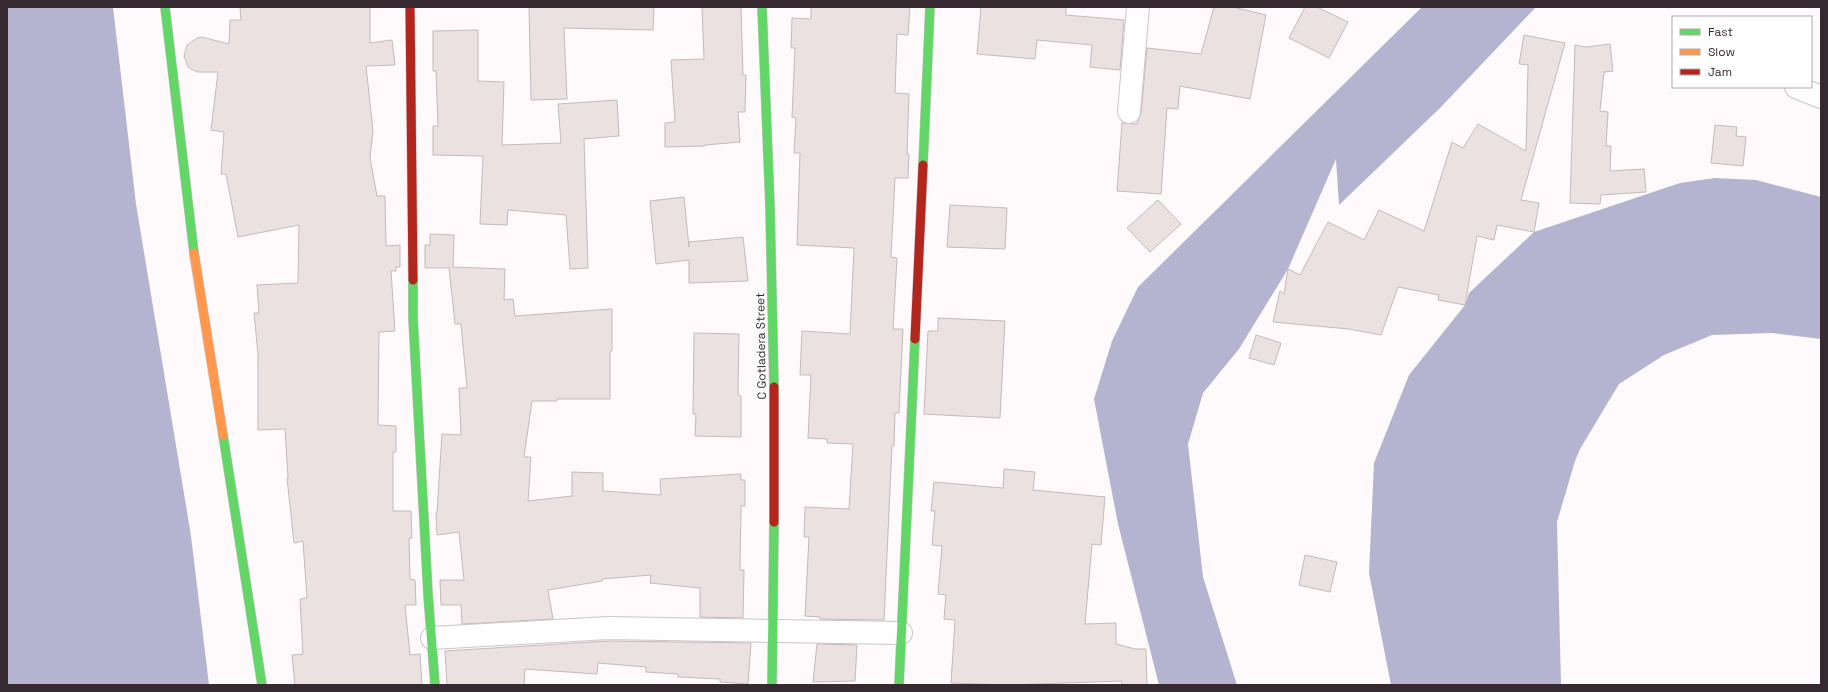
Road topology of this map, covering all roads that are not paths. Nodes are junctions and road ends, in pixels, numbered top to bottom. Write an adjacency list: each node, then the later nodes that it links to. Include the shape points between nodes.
1 (164, 7): 12 (street, via 189,222)
2 (410, 7): 11 (street, via 413,318)
3 (762, 7): 9 (street, C Gotladera Street, via 775,400)
4 (930, 7): 10 (street)
5 (1138, 7): 8 (street)
6 (1798, 88): 7 (street)
7 (1821, 97)
8 (1129, 112)
9 (771, 630): 10 (street); 11 (street, via 608,628); 14 (street, C Gotladera Street)
10 (901, 633): 15 (street)
11 (432, 638): 13 (street)
12 (262, 685)
13 (435, 685)
14 (772, 685)
15 (899, 685)

